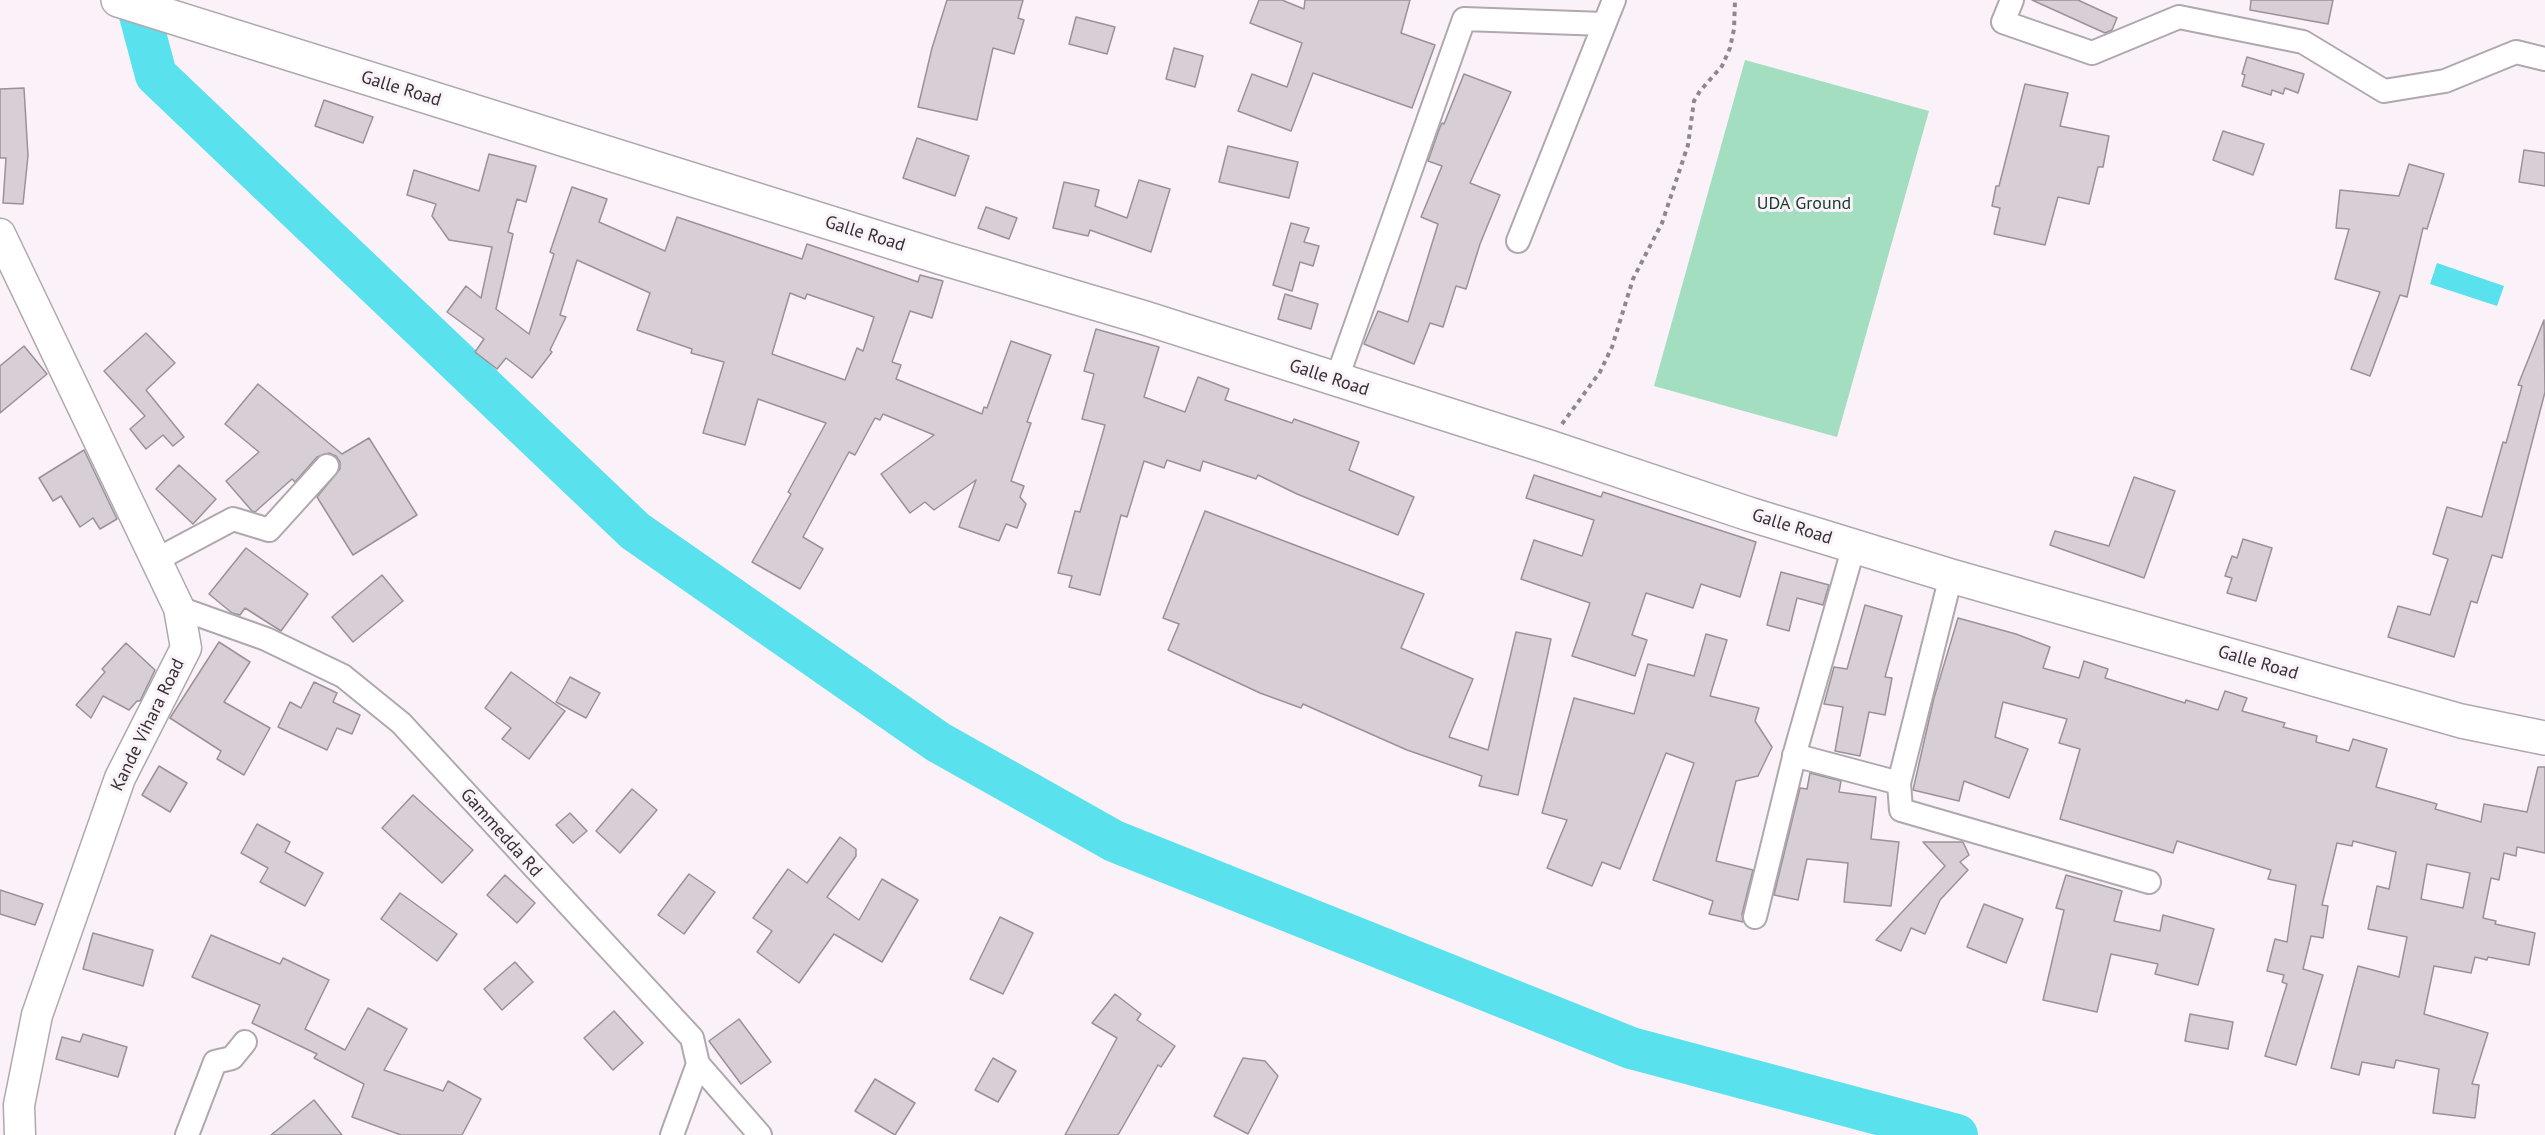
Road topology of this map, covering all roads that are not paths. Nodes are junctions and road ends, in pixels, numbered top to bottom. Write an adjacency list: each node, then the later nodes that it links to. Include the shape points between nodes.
1 (118, 0): 8 (highway, Galle Road, via 1145,318)
2 (1614, 0): 4 (street)
3 (2012, 0): 5 (street, via 2003,22 2092,52 2179,17 2303,42 2384,91 2445,81 2516,52)
4 (1604, 24): 7 (street); 8 (street, via 1464,19)
5 (2545, 59)
6 (0, 234): 11 (main road, Kande Vihara Road)
7 (1518, 241)
8 (1336, 381): 10 (highway, Galle Road)
9 (327, 466): 11 (street, via 269,530 233,519)
10 (1854, 546): 12 (highway, Galle Road); 15 (street)
11 (156, 560): 13 (main road, Kande Vihara Road)
12 (1951, 576): 14 (highway, Galle Road, via 2461,721); 16 (street)
13 (179, 608): 20 (street, Gammedda Rd, via 266,639 343,676 401,723 692,1038); 21 (main road, Kande Vihara Road, via 186,648 120,778 37,1015 19,1105)
14 (2545, 738)
15 (1794, 755): 16 (street); 18 (street)
16 (1899, 783): 17 (street, via 1901,810)
17 (2149, 882)
18 (1755, 917)
19 (245, 1042): 22 (street, via 232,1058 215,1062)
20 (698, 1064): 23 (street); 24 (street, Gammedda Rd)
21 (20, 1135)
22 (187, 1135)
23 (672, 1135)
24 (760, 1135)

